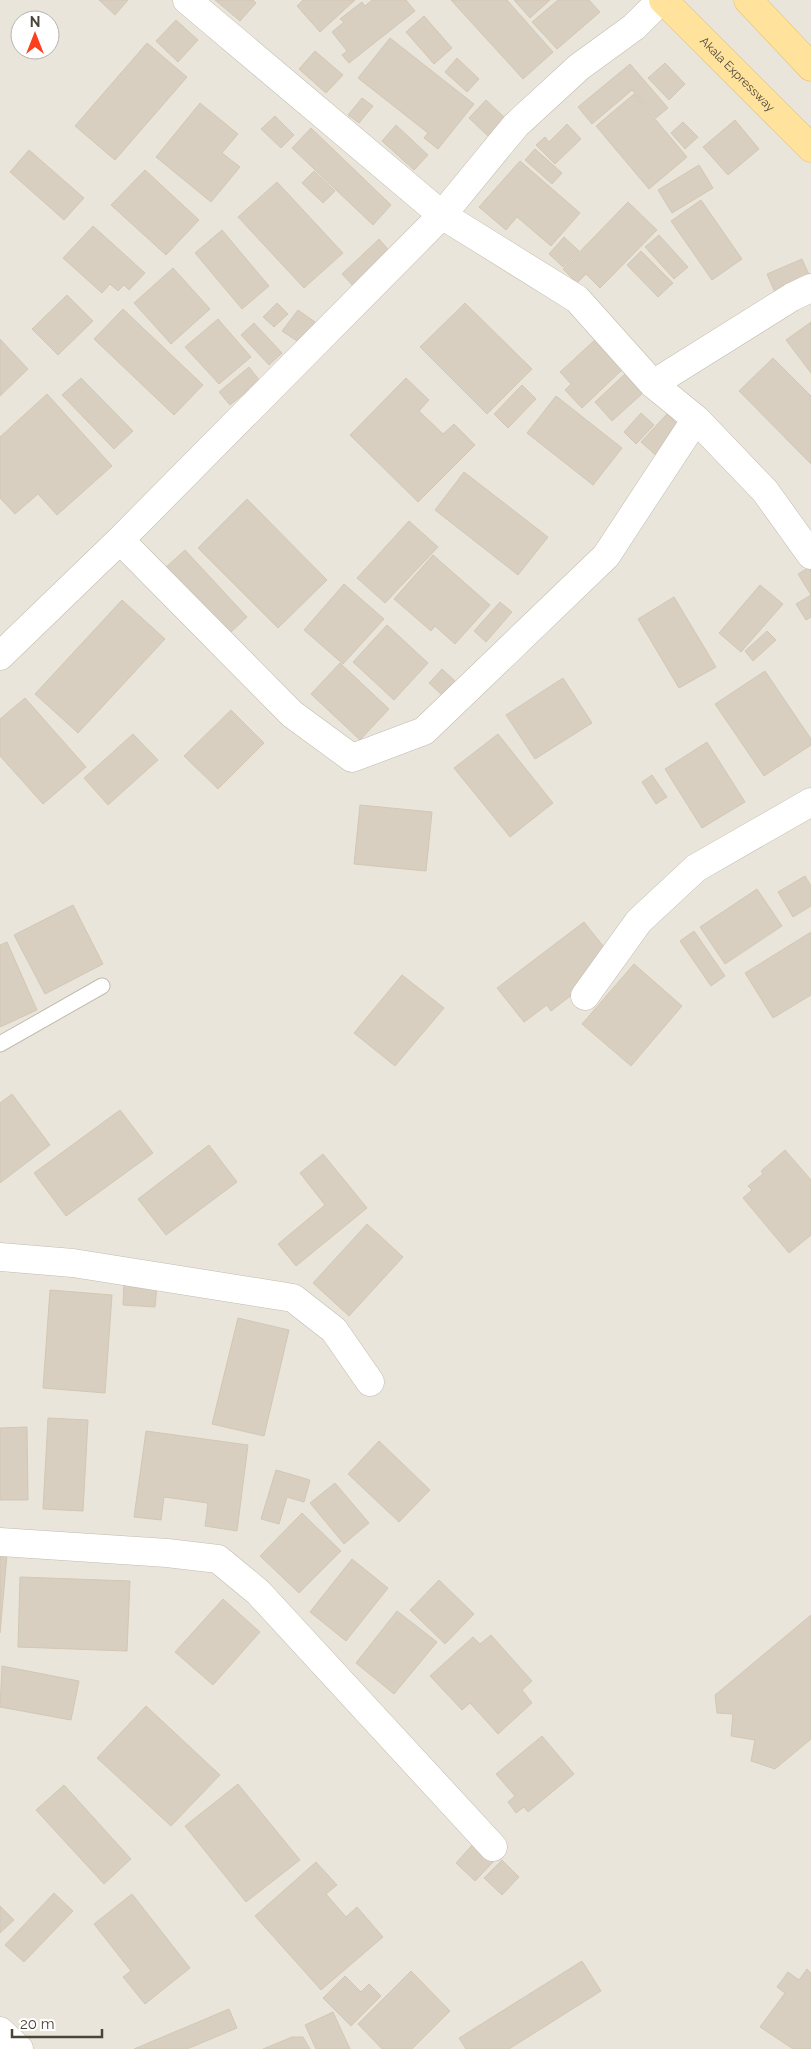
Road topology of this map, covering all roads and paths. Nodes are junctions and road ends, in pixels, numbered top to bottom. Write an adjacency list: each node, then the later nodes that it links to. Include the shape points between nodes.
1 (187, 0): 6 (street)
2 (662, 0): 5 (main road, Akala Expressway); 6 (street, via 634,27 579,66 516,125)
3 (748, 0): 4 (main road)
4 (811, 67)
5 (811, 148)
6 (442, 215): 8 (street, via 577,299); 10 (street)
7 (811, 288): 8 (street)
8 (653, 384): 9 (street)
9 (696, 419): 10 (street, via 606,556 424,731 352,758 292,714); 11 (street, via 765,491)
10 (120, 540): 12 (street)
11 (811, 555)
12 (0, 656)
13 (811, 802): 15 (street, via 696,868 639,921)
14 (102, 986): 16 (lane)
15 (585, 996)
16 (0, 1044)
17 (0, 1257): 18 (street, via 73,1263 293,1298 334,1330)
18 (370, 1382)
19 (0, 1542): 20 (street, via 218,1559 258,1592)
20 (493, 1847)
21 (0, 2031): 22 (street)
22 (19, 2049)

